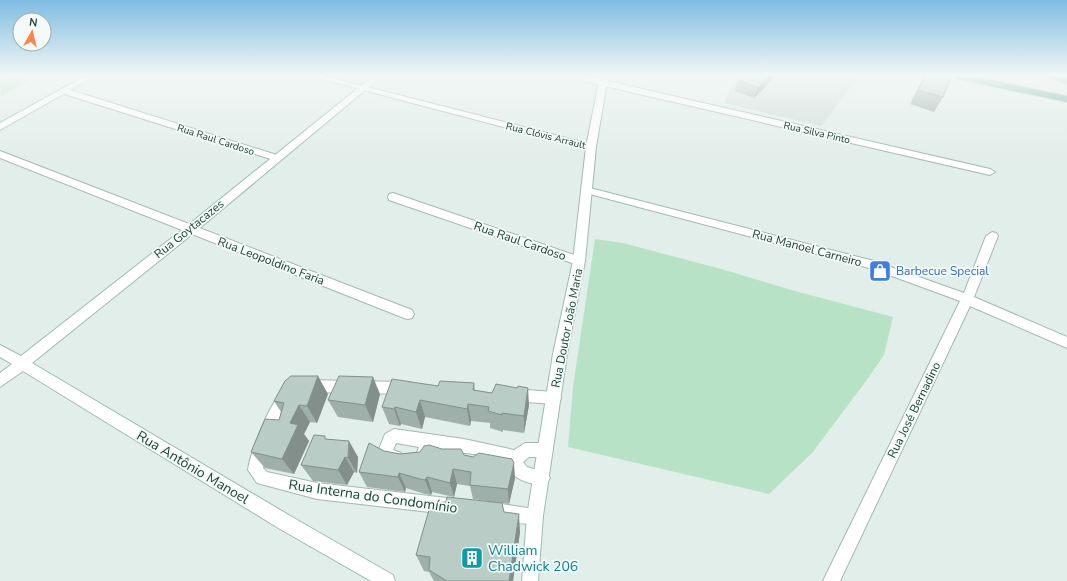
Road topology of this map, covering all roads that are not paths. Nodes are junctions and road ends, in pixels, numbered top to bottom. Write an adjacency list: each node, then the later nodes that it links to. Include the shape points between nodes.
1 (42, 103): 7 (street)
2 (103, 103): 10 (street, Rua Raul Cardoso)
3 (344, 103): 10 (street, Rua Goytacazes)
4 (421, 103): 8 (street, Rua Clóvis Arrault)
5 (599, 103): 8 (street, Rua Doutor João Maria)
6 (704, 103): 11 (street, Rua Silva Pinto)
7 (0, 127)
8 (591, 147): 12 (street, Rua Doutor João Maria)
9 (0, 154): 14 (street, Rua Leopoldino Faria)
10 (277, 158): 14 (street, Rua Goytacazes)
11 (990, 172)
12 (586, 190): 16 (street, Rua Doutor João Maria); 17 (street, Rua Manoel Carneiro, via 874,265)
13 (393, 197): 16 (street, Rua Raul Cardoso)
14 (191, 229): 18 (street, Rua Leopoldino Faria); 21 (street, Rua Goytacazes)
15 (992, 236): 17 (street, Rua José Bernadino)
16 (579, 261): 25 (street, Rua Doutor João Maria)
17 (968, 298): 19 (street, Rua Manoel Carneiro); 35 (street, Rua José Bernadino)
18 (408, 314)
19 (1067, 343)
20 (0, 350): 21 (street, Rua Antônio Manoel)
21 (23, 363): 22 (street, Rua Goytacazes); 33 (street, Rua Antônio Manoel, via 286,523)
22 (0, 381)
23 (416, 389): 30 (street, Rua Interna do Condomínio, via 352,386 294,388 286,396 260,449 255,470 262,478 317,491)
24 (499, 394): 25 (street)
25 (554, 398): 27 (street, Rua Doutor João Maria)
26 (427, 442): 28 (street)
27 (546, 450): 28 (street, via 525,450 520,456); 29 (street, Rua Doutor João Maria)
28 (502, 454): 29 (street, via 507,460 514,462 522,474)
29 (542, 478): 32 (street, Rua Doutor João Maria)
30 (465, 508)
31 (489, 511): 32 (street)
32 (535, 516): 34 (street, Rua Doutor João Maria)
33 (387, 581)
34 (530, 581)
35 (831, 581)

